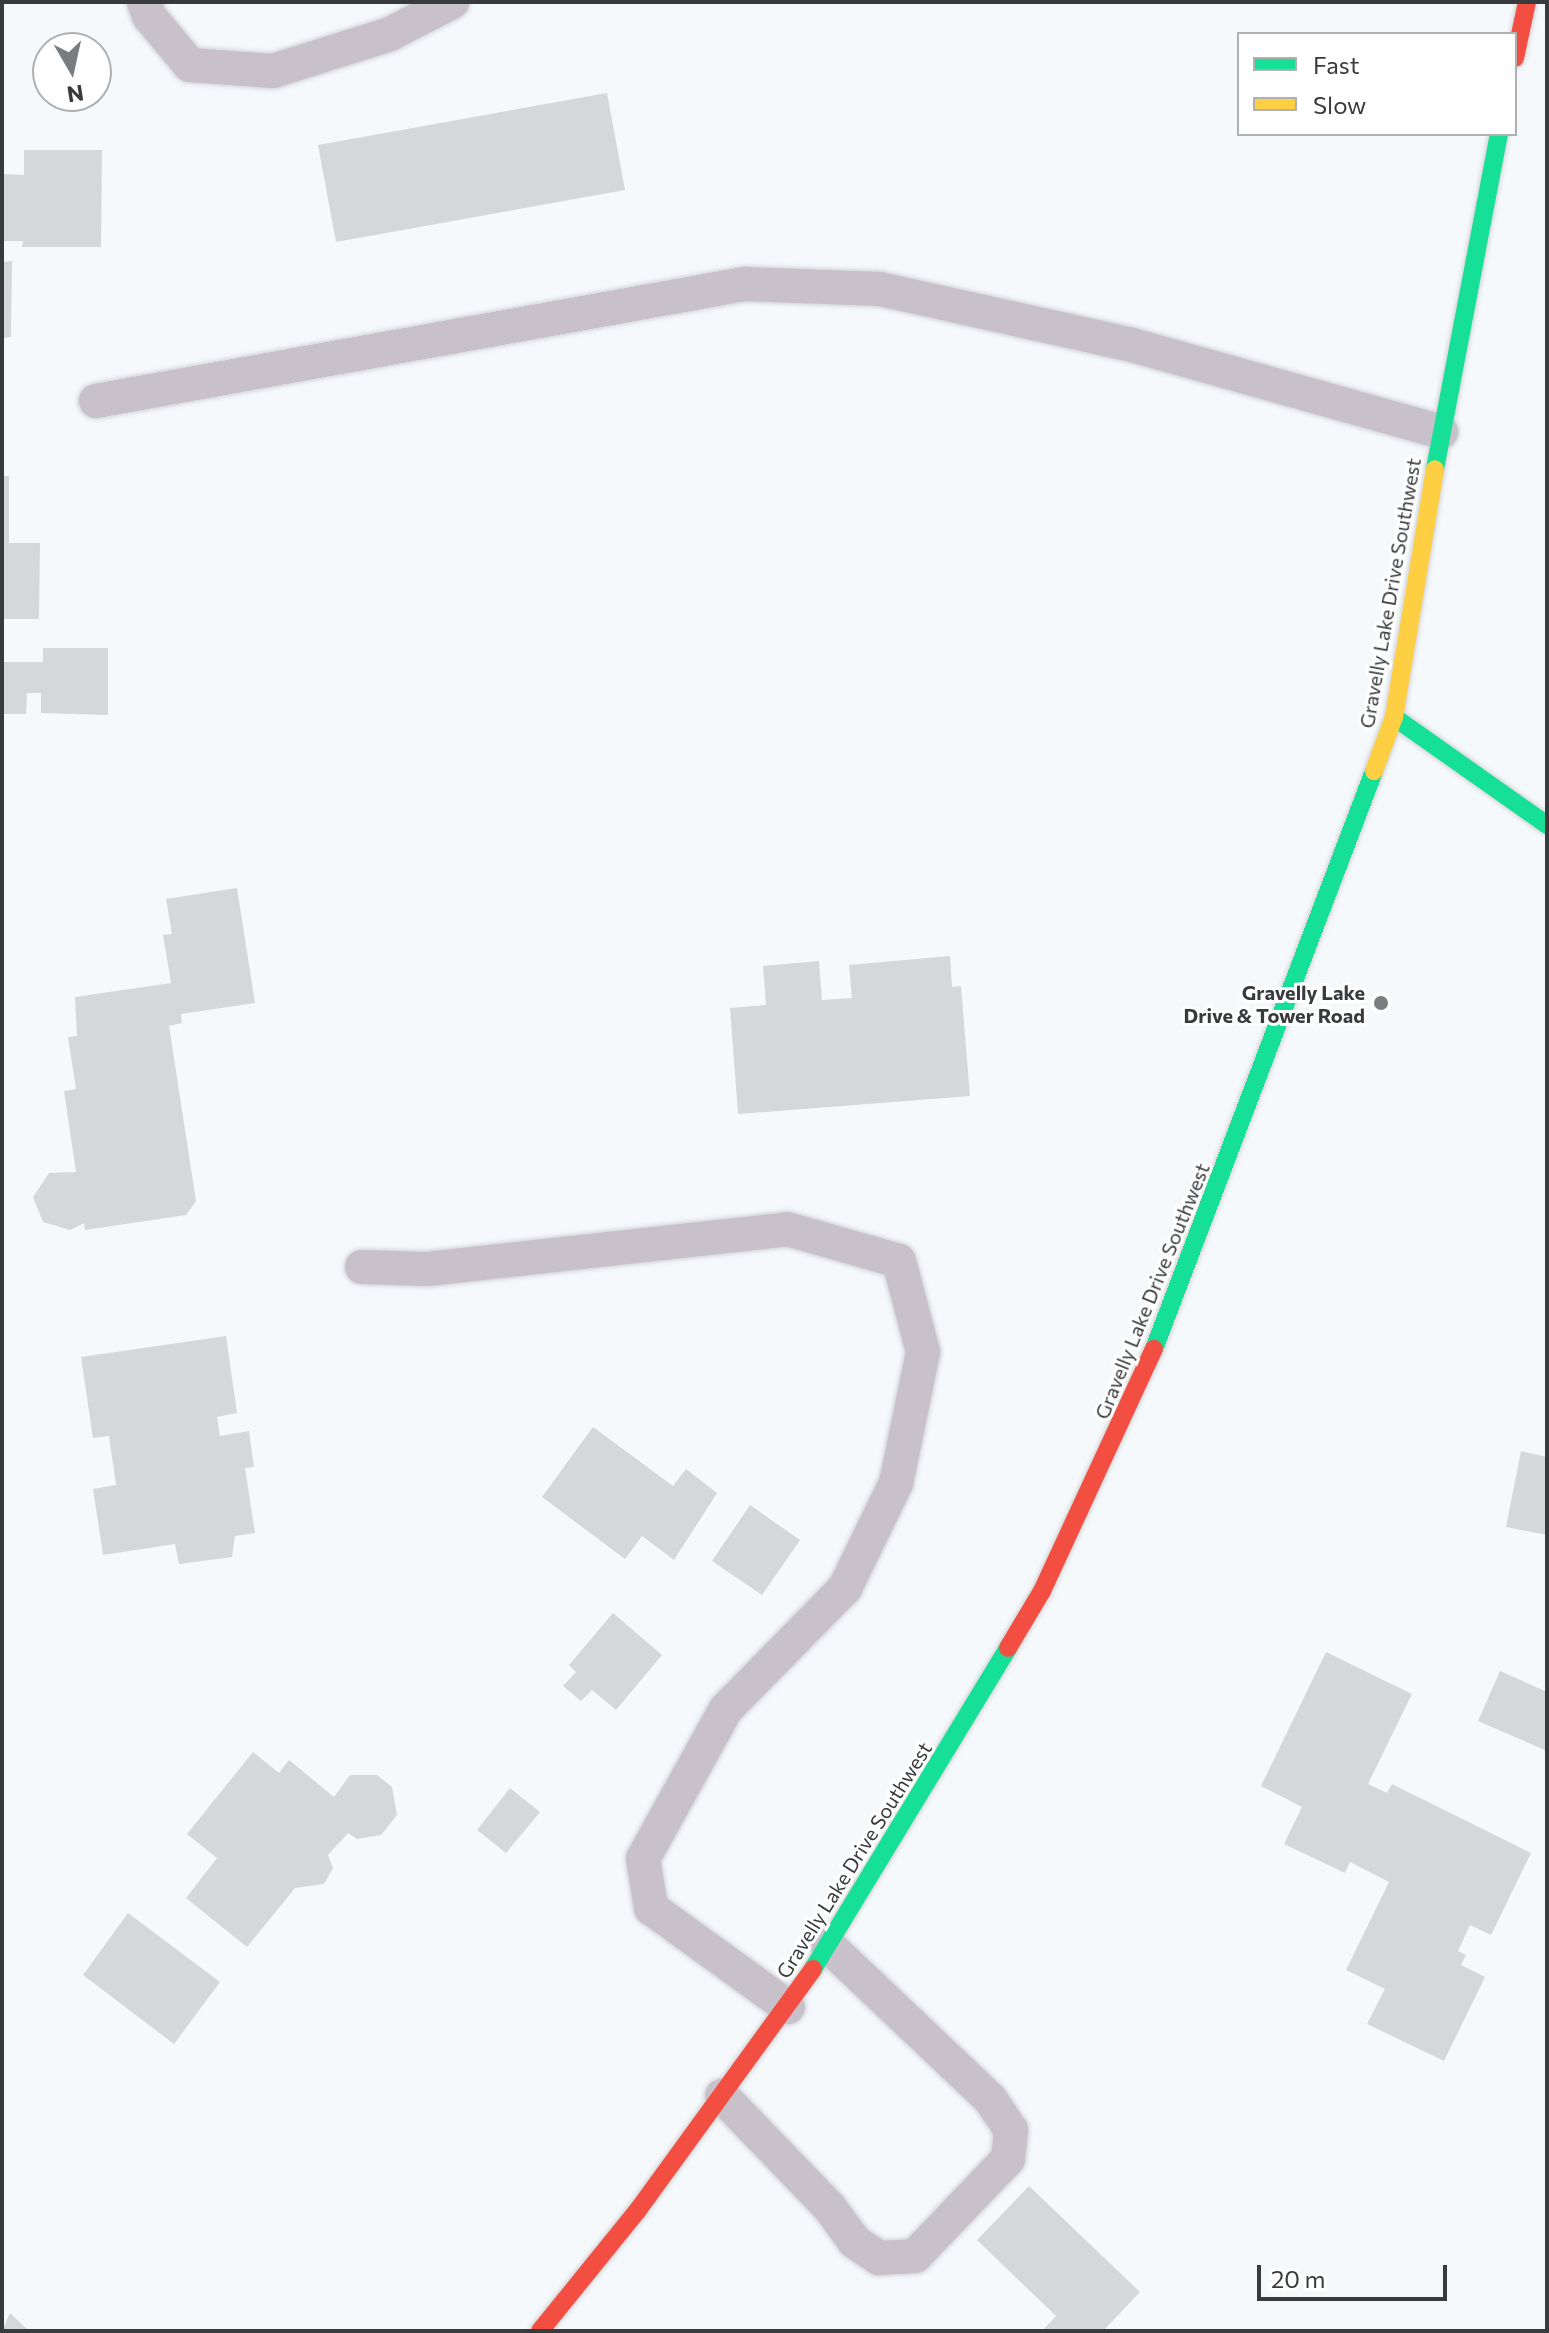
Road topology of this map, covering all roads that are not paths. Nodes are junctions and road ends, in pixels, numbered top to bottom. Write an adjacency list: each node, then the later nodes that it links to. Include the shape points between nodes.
1 (144, 2): 2 (lane, via 149,16 190,65 273,71 390,34)
2 (452, 2)
3 (1527, 2): 4 (main road)
4 (1517, 49)
5 (1499, 136): 7 (main road, Gravelly Lake Drive Southwest)
6 (96, 401): 7 (lane, via 744,284 880,289 1132,345)
7 (1441, 432): 8 (main road, Gravelly Lake Drive Southwest)
8 (1394, 717): 9 (main road); 11 (main road, Gravelly Lake Drive Southwest, via 1164,1327 1106,1459 1042,1591)
9 (1547, 825)
10 (362, 1267): 12 (lane, via 427,1269 787,1229 899,1261 923,1352 896,1483 845,1588 726,1709 643,1859 651,1908)
11 (828, 1945): 12 (main road, Gravelly Lake Drive Southwest); 13 (lane, via 990,2099 1011,2130 1008,2159 915,2256 879,2258 855,2242 830,2208)
12 (788, 2007): 13 (main road, Gravelly Lake Drive Southwest)
13 (722, 2096): 14 (main road, Gravelly Lake Drive Southwest)
14 (540, 2331)

